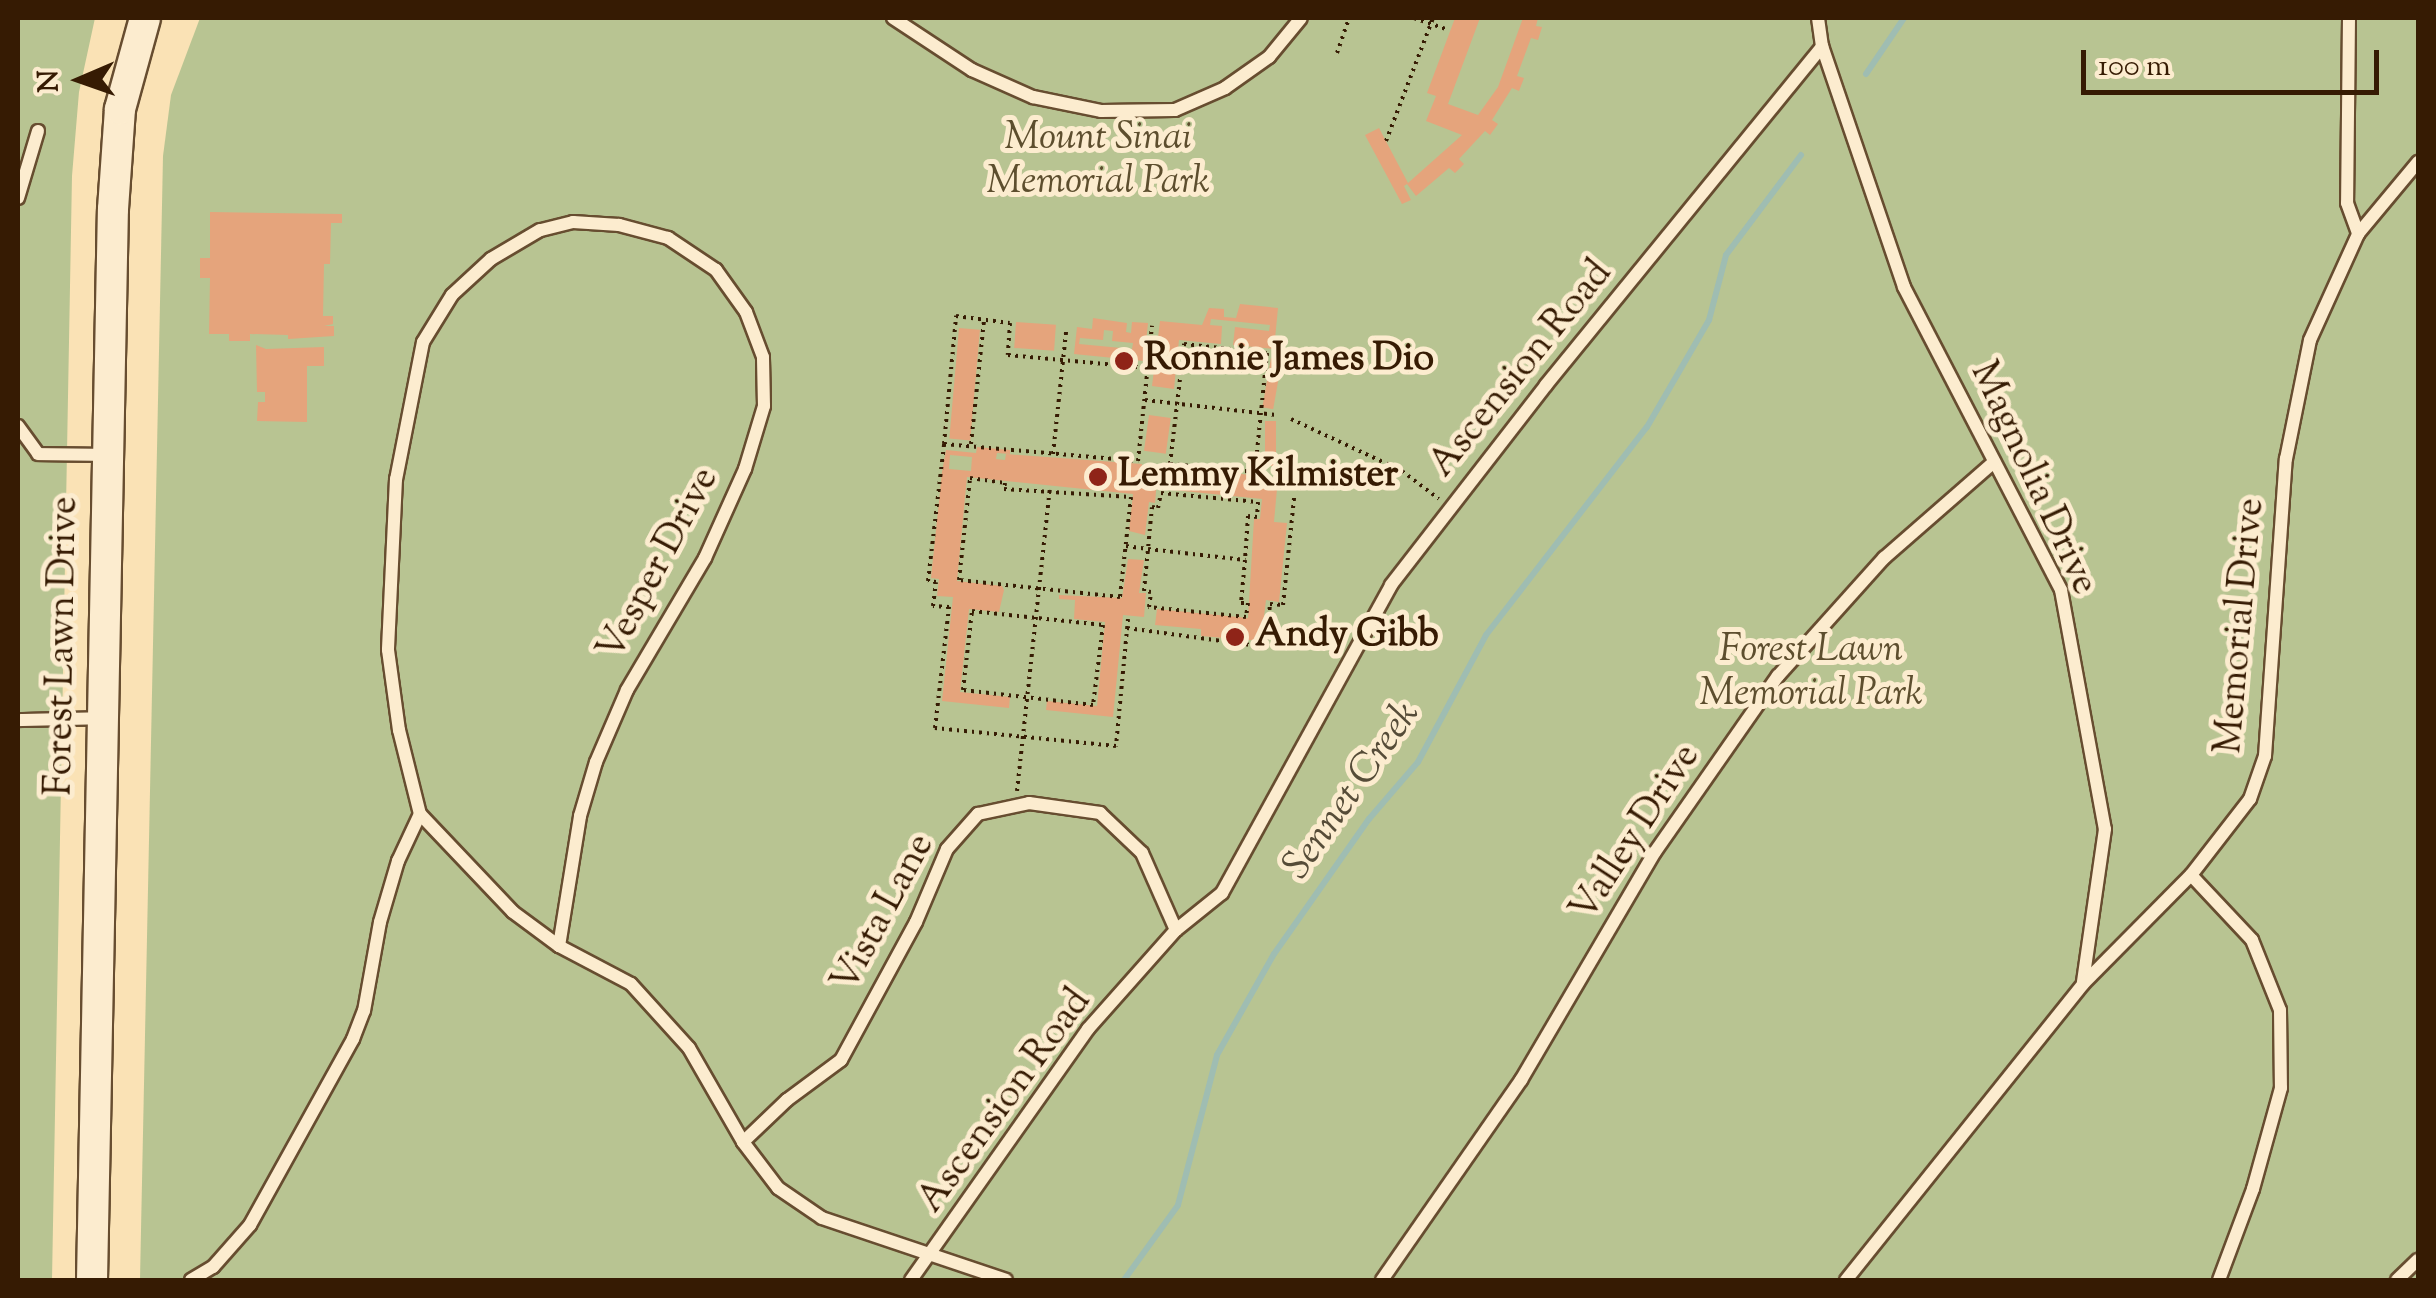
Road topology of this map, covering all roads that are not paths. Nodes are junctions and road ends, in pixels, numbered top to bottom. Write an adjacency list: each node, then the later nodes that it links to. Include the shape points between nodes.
1 (145, 18): 12 (street, Forest Lawn Drive, via 120,109)
2 (893, 18): 3 (lane, via 972,70 1033,97 1102,111 1175,110 1224,88 1270,57)
3 (1300, 18)
4 (1818, 18): 6 (lane, Magnolia Drive)
5 (2349, 18): 10 (lane, via 2347,202)
6 (1822, 46): 13 (lane, Magnolia Drive, via 1904,287); 18 (lane, Ascension Road, via 1392,585 1222,893)
7 (38, 131): 9 (lane)
8 (2418, 162): 10 (lane, Memorial Drive)
9 (18, 198)
10 (2358, 234): 17 (lane, Memorial Drive, via 2310,340 2286,460 2265,756 2250,800)
11 (18, 426): 12 (lane, via 38,454)
12 (107, 455): 14 (street, Forest Lawn Drive)
13 (1994, 462): 20 (lane, Magnolia Drive, via 2061,590 2105,829); 28 (lane, Valley Drive, via 1884,558 1778,676 1656,852 1520,1080)
14 (102, 718): 15 (lane); 24 (street, Forest Lawn Drive)
15 (18, 720)
16 (420, 814): 19 (lane, via 513,912); 19 (lane, Vesper Drive, via 398,730 388,650 396,478 423,342 452,295 491,259 540,230 574,222 668,238 716,270 746,312 763,357 764,406 745,469 705,558 628,690 596,762 580,816); 25 (lane, via 384,906 353,1039 250,1225 213,1267)
17 (2191, 875): 20 (lane, Memorial Drive); 30 (lane, via 2252,940 2280,1010 2280,1088)
18 (1176, 930): 21 (lane, Vista Lane, via 1142,852 1100,814 1029,803 978,814 947,849 916,922 840,1060); 22 (lane, Ascension Road, via 1088,1029)
19 (559, 946): 21 (lane, via 631,984 689,1048)
20 (2082, 984): 29 (lane, Memorial Drive)
21 (743, 1142): 22 (lane, via 778,1188 822,1218)
22 (932, 1254): 26 (lane, Ascension Road); 27 (lane)
23 (2418, 1260): 31 (lane)
24 (92, 1280)
25 (191, 1280)
26 (911, 1280)
27 (1006, 1280)
28 (1382, 1280)
29 (1846, 1280)
30 (2219, 1280)
31 (2397, 1280)

